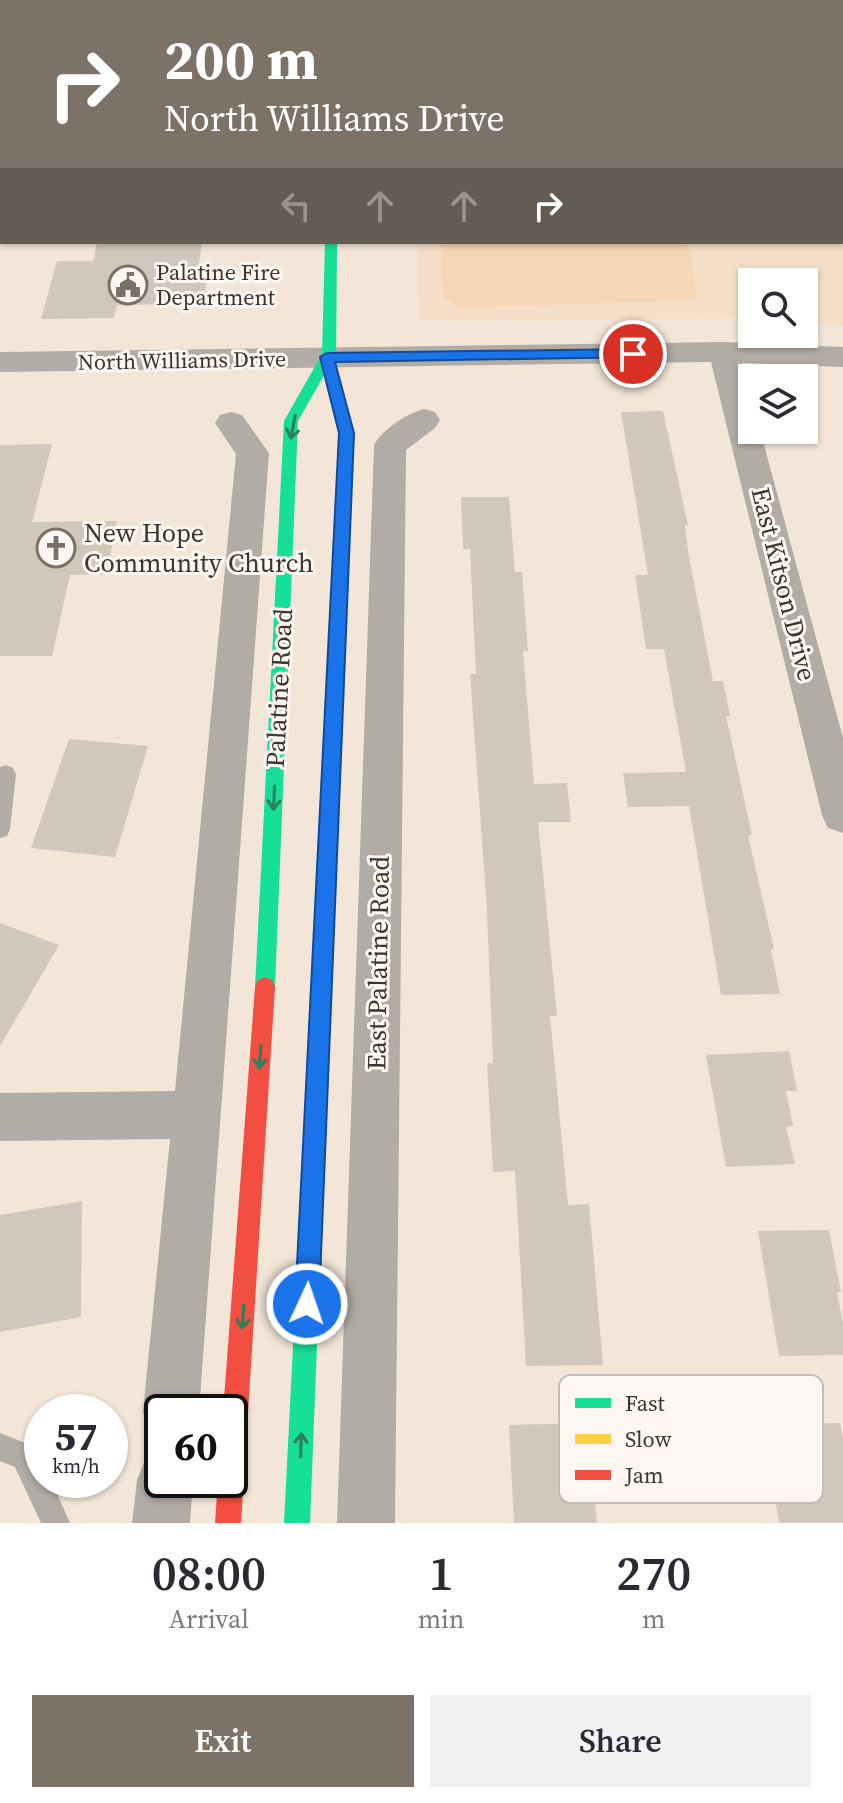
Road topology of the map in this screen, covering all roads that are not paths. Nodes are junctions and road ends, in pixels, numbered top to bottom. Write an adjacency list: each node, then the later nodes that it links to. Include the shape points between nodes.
1 (331, 244): 3 (main road)
2 (724, 352): 3 (street, North Williams Drive); 4 (street, North Williams Drive); 8 (street, East Kitson Drive)
3 (327, 357): 5 (street, North Williams Drive); 19 (main road, Palatine Road, one-way to 19, via 291,421 265,984); 20 (main road, one-way to 3, via 347,433)
4 (843, 357)
5 (0, 362)
6 (424, 420): 21 (street, East Palatine Road, via 390,445)
7 (231, 423): 12 (street, Palatine Road, via 253,453)
8 (829, 706): 10 (street, East Kitson Drive)
9 (6, 774): 11 (lane)
10 (843, 815)
11 (0, 829)
12 (197, 1115): 13 (street); 14 (street, Palatine Road)
13 (0, 1117)
14 (173, 1394)
15 (0, 1447): 17 (lane, via 25,1457)
16 (163, 1498): 18 (street)
17 (56, 1523)
18 (161, 1523)
19 (228, 1523)
20 (297, 1523)
21 (366, 1523)

